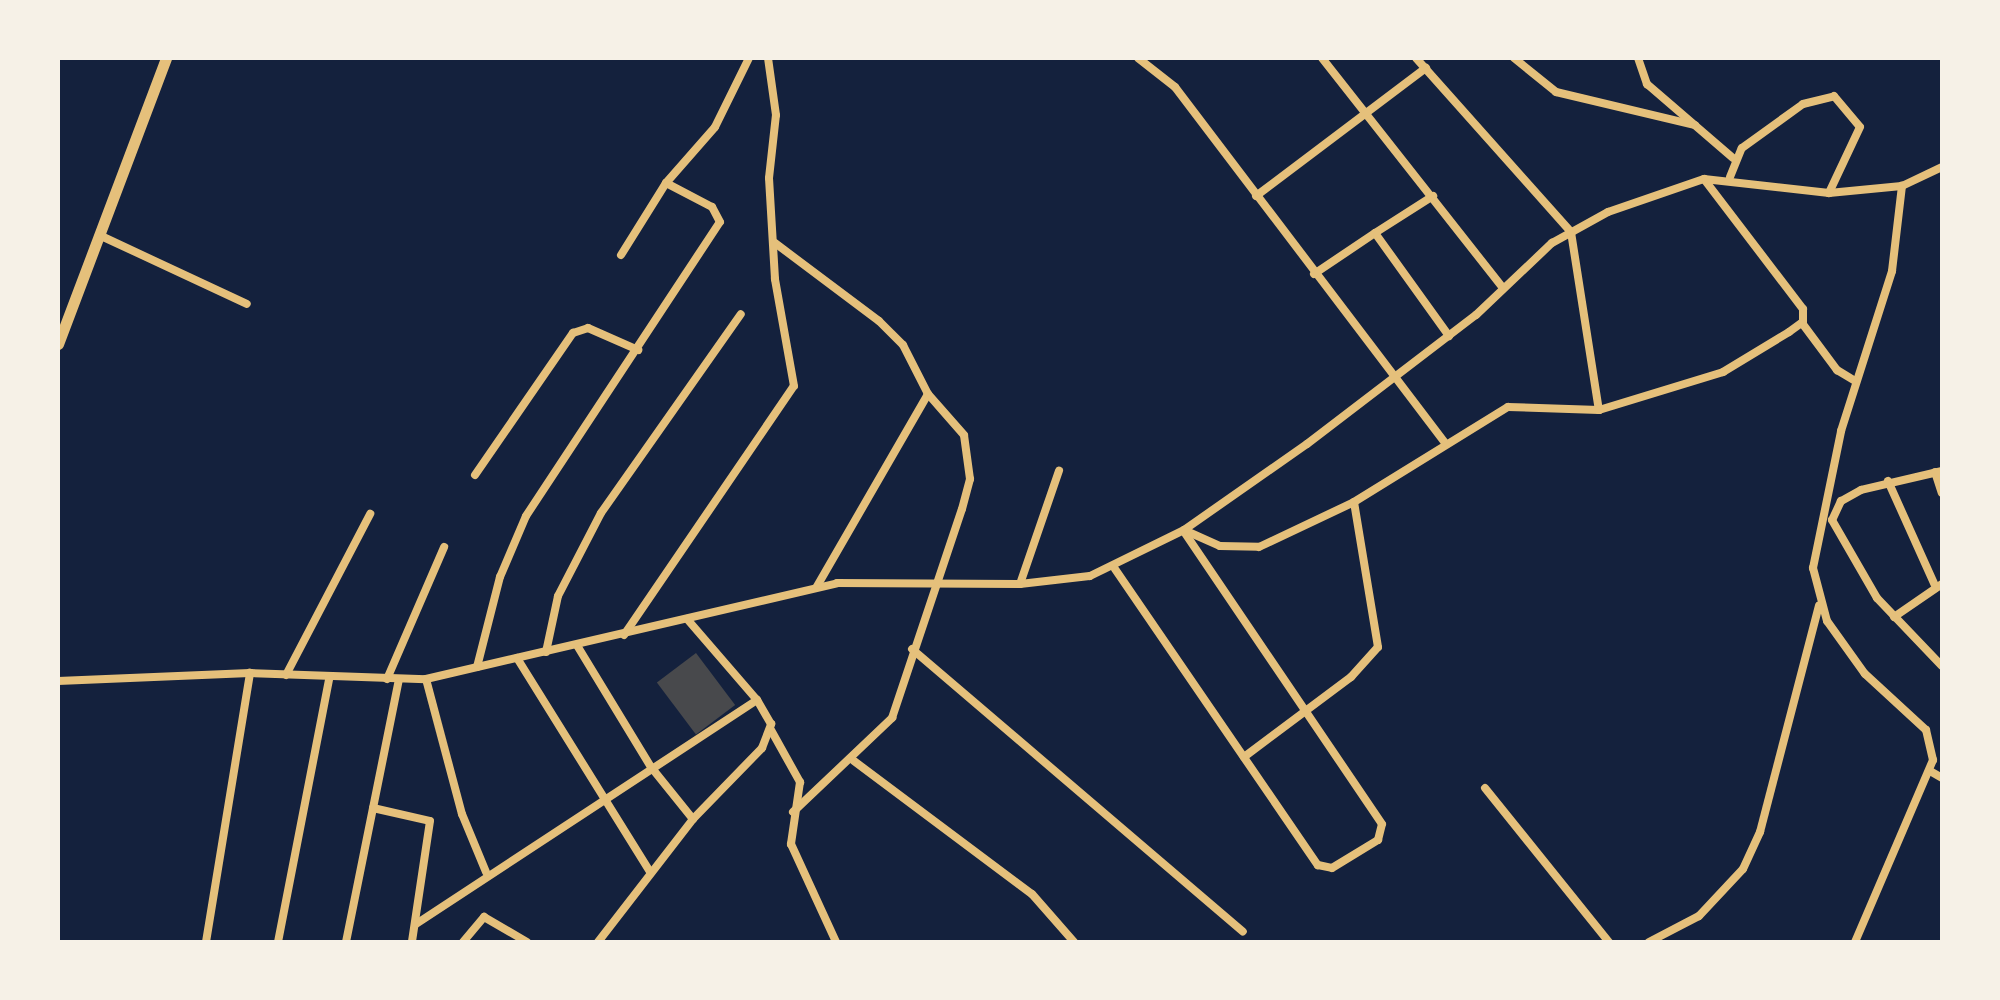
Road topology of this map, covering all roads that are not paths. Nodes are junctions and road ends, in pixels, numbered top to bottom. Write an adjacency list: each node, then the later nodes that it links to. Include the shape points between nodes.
1 (166, 58): 23 (main road)
2 (749, 58): 16 (street, via 715,127)
3 (768, 58): 24 (street, via 776,115 769,178)
4 (1138, 58): 19 (street, via 1175,87)
5 (1322, 58): 10 (street)
6 (1416, 58): 9 (street)
7 (1514, 58): 11 (street, via 1556,92)
8 (1638, 58): 11 (street, via 1647,84)
9 (1426, 68): 10 (street); 21 (street)
10 (1370, 111): 19 (street); 20 (street)
11 (1695, 125): 12 (street)
12 (1733, 158): 14 (street); 18 (street, via 1803,104 1834,96 1860,127 1851,160)
13 (1942, 167): 17 (street)
14 (1730, 177): 15 (street); 18 (street)
15 (1704, 179): 21 (street); 30 (street, via 1803,309)
16 (666, 183): 25 (street); 33 (street, via 712,207 720,220)
17 (1902, 186): 18 (street); 35 (street, via 1892,271)
18 (1829, 193)
19 (1256, 196): 26 (street)
20 (1433, 196): 22 (street); 27 (street)
21 (1571, 232): 27 (street); 37 (street)
22 (1375, 233): 26 (street); 31 (street)
23 (99, 235): 28 (street); 32 (main road)
24 (775, 243): 36 (street, via 879,321 903,345); 56 (street, via 794,386)
25 (621, 255)
26 (1314, 274): 34 (street)
27 (1503, 288): 31 (street)
28 (247, 304)
29 (741, 314): 59 (street, via 593,527 558,596)
30 (1802, 323): 35 (street, via 1837,370); 37 (street, via 1723,372)
31 (1449, 336): 34 (street)
32 (58, 344)
33 (638, 350): 41 (street, via 588,328 573,333); 62 (street, via 516,534)
34 (1392, 380): 38 (street); 46 (street)
35 (1855, 381): 53 (street, via 1813,568)
36 (928, 394): 49 (street, via 964,435 970,479); 51 (street)
37 (1599, 410): 38 (street, via 1516,405)
38 (1445, 443): 44 (street)
39 (1059, 471): 50 (street)
40 (1938, 471): 42 (street); 43 (street)
41 (475, 475)
42 (1888, 481): 52 (street); 54 (street, via 1847,496 1832,520)
43 (1942, 493)
44 (1354, 502): 46 (street, via 1245,549); 71 (street, via 1378,647)
45 (370, 514): 64 (street)
46 (1184, 530): 48 (street); 71 (street)
47 (444, 547): 66 (street)
48 (1115, 569): 50 (street); 73 (street)
49 (932, 581): 50 (street); 51 (street); 58 (street)
50 (1020, 584)
51 (817, 586): 55 (street)
52 (1939, 586): 54 (street)
53 (1819, 606): 76 (street, via 1865,674 1926,730); 97 (street, via 1760,832 1743,869 1699,916)
54 (1894, 617): 61 (street)
55 (687, 619): 56 (street); 70 (street)
56 (624, 635): 57 (street)
57 (578, 647): 59 (street); 75 (street)
58 (912, 649): 74 (street, via 892,718); 86 (street)
59 (546, 652): 60 (street)
60 (517, 658): 62 (street); 79 (street)
61 (1942, 666)
62 (477, 667): 68 (street)
63 (250, 673): 64 (street); 69 (street); 87 (street)
64 (286, 675): 65 (street)
65 (329, 679): 66 (street); 88 (street)
66 (387, 679): 67 (street)
67 (399, 679): 68 (street); 80 (street)
68 (426, 679): 83 (street, via 462,814)
69 (58, 681)
70 (757, 700): 72 (street); 75 (street)
71 (1304, 709): 73 (street); 73 (street, via 1382,824 1378,840 1326,870)
72 (771, 730): 81 (street, via 800,782); 82 (street)
73 (1244, 757)
74 (854, 761): 81 (street); 95 (street, via 1032,894)
75 (651, 767): 79 (street); 82 (street)
76 (1930, 771): 77 (street); 98 (street)
77 (1942, 778)
78 (1485, 788): 96 (street)
79 (601, 802): 83 (street); 84 (street)
80 (373, 808): 85 (street, via 430,821); 89 (street)
81 (793, 812): 94 (street, via 791,844)
82 (693, 819): 84 (street)
83 (486, 872): 85 (street)
84 (651, 873): 93 (street)
85 (416, 924): 90 (street)
86 (1243, 932)
87 (206, 942)
88 (278, 942)
89 (346, 942)
90 (412, 942)
91 (463, 942): 92 (street, via 484,917)
92 (527, 942)
93 (598, 942)
94 (836, 942)
95 (1074, 942)
96 (1609, 942)
97 (1649, 942)
98 (1855, 942)

